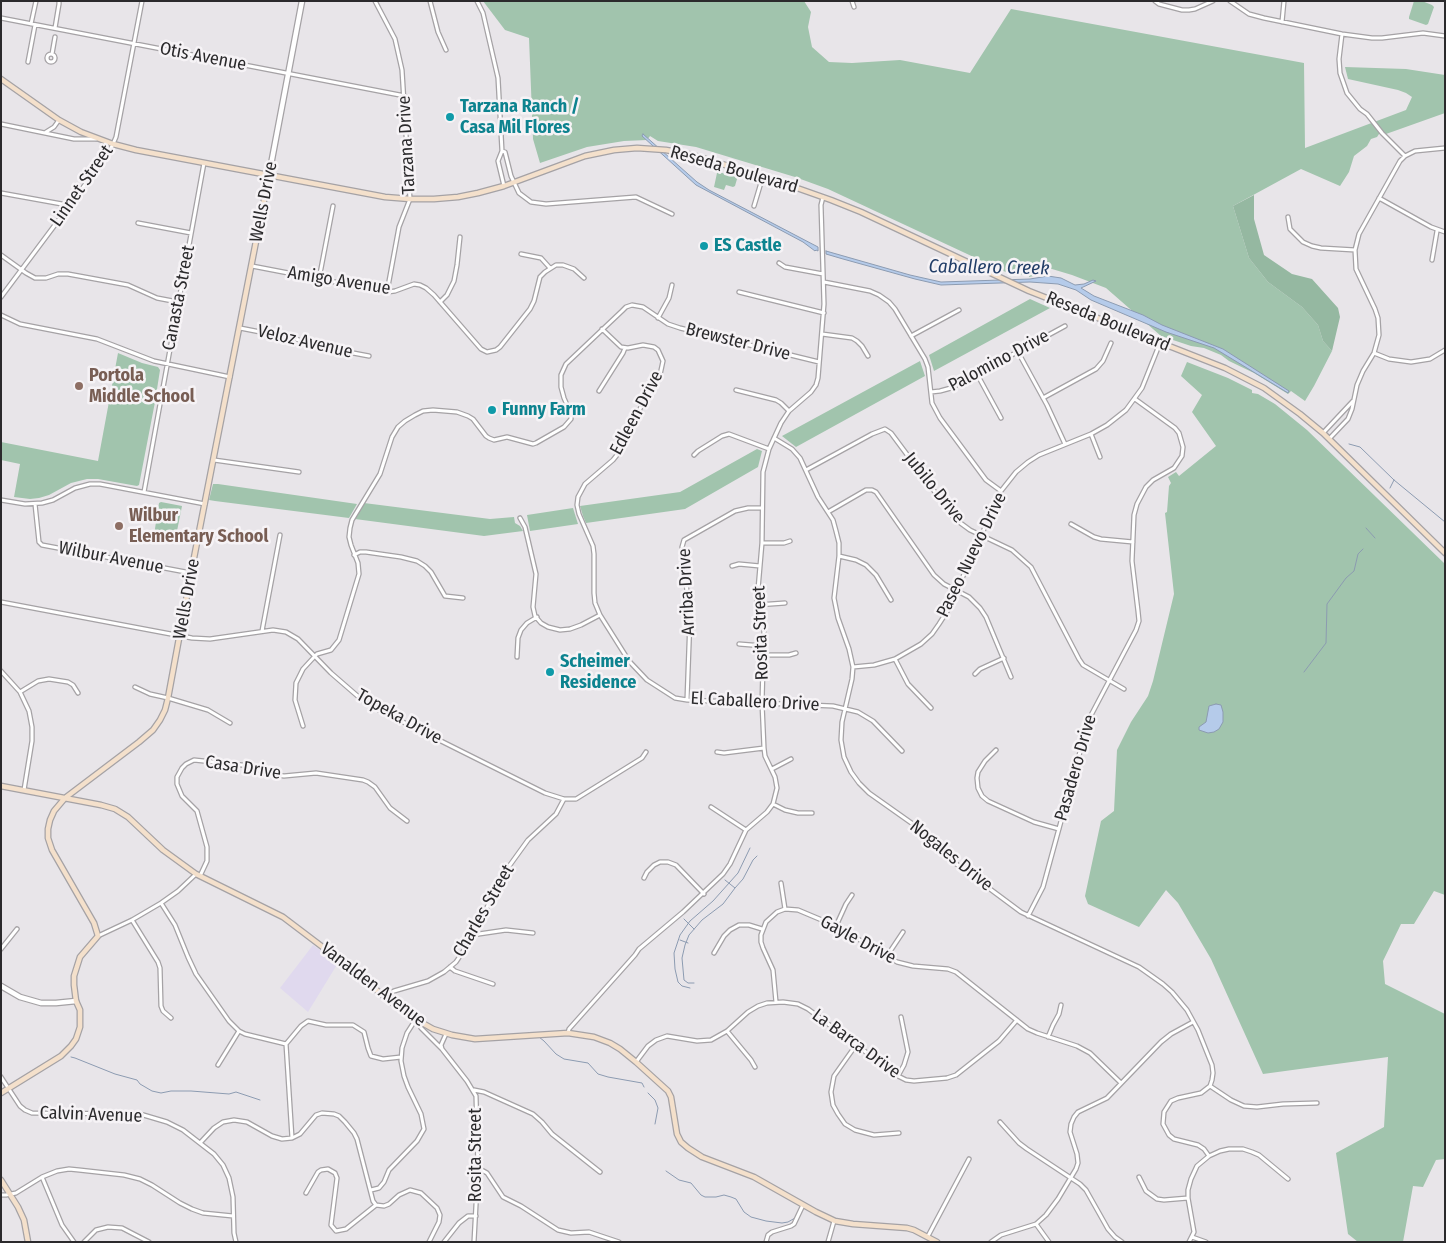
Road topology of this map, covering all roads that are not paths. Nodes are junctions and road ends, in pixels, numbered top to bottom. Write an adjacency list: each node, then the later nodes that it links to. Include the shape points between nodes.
1 (36, 1): 16 (street)
2 (59, 1): 17 (street)
3 (142, 1): 22 (street, Linnet Street)
4 (302, 1): 26 (street, Wells Drive)
5 (375, 1): 28 (street, Tarzana Drive, via 395,39)
6 (430, 1): 23 (street)
7 (477, 1): 35 (street, via 484,13 498,78)
8 (852, 1): 13 (street)
9 (1155, 1): 10 (street, via 1182,10)
10 (1213, 1)
11 (1230, 1): 15 (street, via 1249,14)
12 (1284, 1): 15 (street)
13 (854, 7)
14 (1, 18): 16 (street, Otis Avenue)
15 (1282, 22): 19 (street)
16 (33, 24): 17 (street, Otis Avenue); 25 (street)
17 (55, 28): 22 (street, Otis Avenue)
18 (1445, 29): 20 (street)
19 (1342, 34): 20 (street, via 1377,38 1416,33); 36 (street, via 1339,59 1344,87 1350,98)
20 (1444, 35)
21 (55, 37): 24 (street)
22 (134, 44): 26 (street, Otis Avenue); 33 (street, Linnet Street)
23 (446, 50)
24 (52, 54)
25 (28, 62)
26 (288, 74): 28 (street, Otis Avenue); 38 (street, Wells Drive)
27 (1, 79): 29 (main road)
28 (404, 96): 45 (street, Tarzana Drive)
29 (59, 120): 31 (street); 32 (main road)
30 (1, 124): 31 (street)
31 (45, 133): 32 (street, via 74,139)
32 (96, 139): 33 (main road)
33 (113, 144): 37 (main road, Reseda Boulevard); 48 (street, Linnet Street)
34 (1445, 148): 36 (street, via 1414,151)
35 (502, 151): 40 (street, via 505,152); 41 (street, via 498,161)
36 (1405, 156): 44 (street)
37 (204, 163): 38 (main road, Reseda Boulevard); 54 (street, Canasta Street)
38 (269, 175): 45 (main road, Reseda Boulevard); 61 (main road, Wells Drive)
39 (763, 176): 40 (main road, Reseda Boulevard, via 693,155 638,148 585,156); 43 (main road, Reseda Boulevard); 47 (street)
40 (513, 183): 41 (main road, Reseda Boulevard); 49 (street, via 524,198 538,204 631,197)
41 (504, 186): 45 (main road, Reseda Boulevard, via 458,197)
42 (1, 193): 48 (street)
43 (822, 197): 64 (street, Rosita Street); 83 (main road, Reseda Boulevard, via 1062,305)
44 (1379, 198): 52 (street); 56 (street, via 1359,234)
45 (410, 199): 69 (street, Tarzana Drive, via 400,227)
46 (334, 206): 66 (street)
47 (754, 206)
48 (67, 207): 63 (street, Linnet Street)
49 (672, 214)
50 (1288, 218): 56 (street, via 1290,229 1303,242 1321,248)
51 (138, 223): 54 (street)
52 (1438, 231): 53 (street); 59 (street)
53 (1445, 232)
54 (191, 233): 72 (street, Canasta Street)
55 (460, 237): 73 (street, via 454,280)
56 (1355, 250): 88 (street, via 1358,275 1378,318 1379,335)
57 (521, 254): 62 (street, via 541,258)
58 (1, 255): 63 (street)
59 (1432, 260)
60 (779, 262): 64 (street)
61 (252, 266): 66 (street, Amigo Avenue); 79 (main road, Wells Drive)
62 (550, 268): 65 (street, via 568,266); 73 (street, Amigo Avenue, via 540,277 530,309 500,347 492,352 481,349)
63 (22, 270): 71 (street, Linnet Street); 72 (street, via 41,278 62,273 128,285 156,298)
64 (823, 274): 67 (street, Rosita Street)
65 (584, 278)
66 (319, 279): 69 (street, Amigo Avenue)
67 (824, 282): 75 (street, Rosita Street); 82 (street, via 879,295 895,309)
68 (672, 285): 77 (street)
69 (387, 292): 73 (street, Amigo Avenue, via 420,285)
70 (739, 292): 75 (street)
71 (1, 297)
72 (178, 302): 92 (street, Canasta Street)
73 (440, 302)
74 (959, 310): 82 (street)
75 (824, 313): 81 (street, Rosita Street)
76 (1, 316): 92 (street, via 20,324 97,339)
77 (658, 318): 80 (street, Brewster Drive, via 643,307 632,305); 91 (street, Brewster Drive, via 680,328)
78 (1065, 326): 87 (street, Palomino Drive)
79 (240, 328): 89 (street, Veloz Avenue); 94 (main road, Wells Drive)
80 (602, 329): 85 (street, via 616,344); 129 (street, Brewster Drive, via 566,364 561,375 561,387 571,419 564,427 536,443 507,437 494,440 468,416 447,410 423,411 398,427 380,474 352,520 350,537)
81 (822, 334): 90 (street, via 857,340); 91 (street, Rosita Street)
82 (911, 336): 97 (street, via 928,367)
83 (1160, 343): 99 (street, Paseo Nuevo Drive); 104 (main road, Reseda Boulevard, via 1225,368 1264,388)
84 (1111, 344): 98 (street, via 1096,369)
85 (625, 348): 96 (street); 140 (street, Edleen Drive, via 654,347 663,361 660,375 646,395 621,450 585,484 578,497 579,514 593,546 595,603)
86 (1445, 350): 88 (street, via 1430,358 1411,362 1389,360)
87 (1018, 352): 93 (street, Palomino Drive); 98 (street)
88 (1374, 353): 100 (street, via 1363,371)
89 (369, 356)
90 (868, 356)
91 (819, 362): 101 (street, Rosita Street, via 816,385)
92 (166, 364): 94 (street); 115 (street, Canasta Street)
93 (977, 374): 97 (street, Palomino Drive, via 951,388); 102 (street)
94 (230, 377): 111 (main road, Wells Drive)
95 (736, 390): 101 (street, via 776,400)
96 (599, 391)
97 (931, 392): 114 (street, via 940,418 986,480)
98 (1043, 398): 107 (street)
99 (1135, 399): 103 (street, Paseo Nuevo Drive, via 1107,425); 126 (street, Pasadero Drive, via 1175,428 1183,447 1182,456 1174,468 1153,480 1141,495 1134,515)
100 (1353, 400): 104 (street); 106 (street, via 1348,419)
101 (789, 411): 105 (street, Rosita Street)
102 (1001, 418)
103 (1090, 434): 107 (street, Paseo Nuevo Drive); 110 (street)
104 (1323, 434): 106 (main road, Reseda Boulevard)
105 (774, 438): 108 (street, Rosita Street); 112 (street, Nogales Drive, via 797,454)
106 (1328, 440): 128 (main road, Reseda Boulevard)
107 (1065, 444): 114 (street, Paseo Nuevo Drive, via 1028,462)
108 (769, 449): 109 (street, via 729,434); 119 (street, Rosita Street, via 763,472)
109 (694, 455)
110 (1100, 457)
111 (214, 460): 113 (street); 118 (main road, Wells Drive)
112 (806, 470): 120 (street, Nogales Drive); 124 (street, Jubilo Drive, via 885,429 891,432 955,519)
113 (299, 472)
114 (1001, 491): 124 (street, Paseo Nuevo Drive)
115 (144, 492): 117 (street, via 90,484 48,502); 118 (street)
116 (1, 500): 117 (street)
117 (35, 504): 133 (street, Wilbur Avenue, via 42,544)
118 (205, 504): 133 (main road, Wells Drive)
119 (762, 508): 127 (street, Rosita Street); 162 (street, Arriba Drive, via 735,511 684,540 682,547 690,618)
120 (828, 512): 130 (street, Nogales Drive, via 839,543); 134 (street, via 866,490 874,491 938,580)
121 (520, 518): 141 (street, via 536,574 533,607)
122 (1072, 524): 126 (street, via 1094,537)
123 (280, 535): 142 (street)
124 (981, 536): 134 (street, Paseo Nuevo Drive); 156 (street, Jubilo Drive, via 1012,550 1031,567 1079,659)
125 (790, 540): 127 (street)
126 (1133, 542): 156 (street, Pasadero Drive, via 1132,568 1138,621 1133,639)
127 (762, 543): 132 (street, Rosita Street)
128 (1445, 553)
129 (354, 555): 135 (street, via 366,552 421,563 431,572 446,596); 148 (street, Brewster Drive, via 359,574 342,633 331,650)
130 (839, 556): 136 (street, via 866,565); 152 (street, Nogales Drive, via 834,598)
131 (732, 566): 132 (street)
132 (760, 566): 139 (street, Rosita Street)
133 (192, 573): 143 (main road, Wells Drive)
134 (956, 590): 150 (street, via 980,608); 151 (street, Paseo Nuevo Drive, via 948,610 932,634)
135 (463, 598)
136 (891, 600)
137 (1, 602): 143 (street, Topeka Drive)
138 (785, 603): 139 (street)
139 (758, 605): 145 (street, Rosita Street, via 764,624)
140 (600, 615): 141 (street, via 581,625 560,630 548,628); 162 (street, El Caballero Drive, via 630,661 647,680 675,698)
141 (537, 618): 149 (street, via 527,622 521,630)
142 (262, 631): 143 (street, Topeka Drive, via 210,639); 148 (street, Topeka Drive, via 286,632)
143 (180, 636): 161 (main road, Wells Drive)
144 (739, 644): 145 (street)
145 (764, 646): 147 (street, Rosita Street)
146 (796, 653): 147 (street)
147 (764, 655): 163 (street, Rosita Street)
148 (315, 656): 167 (street, Brewster Drive, via 298,676 294,691); 178 (street, Topeka Drive, via 373,707 545,793)
149 (517, 657)
150 (1004, 658): 154 (street); 155 (street)
151 (896, 659): 152 (street, Paseo Nuevo Drive); 165 (street, via 908,684)
152 (853, 667): 164 (street, Nogales Drive)
153 (1, 671): 159 (street)
154 (975, 674)
155 (1011, 677)
156 (1109, 681): 158 (street, Jubilo Drive); 183 (street, Pasadero Drive, via 1089,718)
157 (135, 687): 161 (street)
158 (1124, 689)
159 (20, 692): 160 (street, via 38,681 49,679 68,682); 176 (street, via 32,727)
160 (78, 694)
161 (168, 698): 166 (street, via 208,710); 177 (main road, Wells Drive, via 154,730)
162 (687, 700): 163 (street, El Caballero Drive)
163 (762, 703): 164 (street, El Caballero Drive); 168 (street, Rosita Street)
164 (844, 708): 170 (street, El Caballero Drive, via 873,721); 192 (street, Nogales Drive, via 842,748 859,783 927,834 955,863)
165 (930, 708)
166 (230, 722)
167 (303, 726)
168 (764, 748): 172 (street); 174 (street, Rosita Street)
169 (996, 750): 183 (street, via 978,772 978,788 982,796 1034,822)
170 (902, 751)
171 (646, 752): 178 (street, via 642,758 576,799)
172 (717, 752)
173 (791, 759): 174 (street)
174 (772, 769): 179 (street, Rosita Street, via 777,788)
175 (1, 786): 176 (main road, Vanalden Avenue)
176 (24, 790): 177 (main road, Vanalden Avenue)
177 (65, 798): 185 (main road, Vanalden Avenue, via 115,809); 200 (main road, Wells Drive, via 50,820 48,838 94,922)
178 (564, 799): 199 (street, Charles Street, via 556,814 528,840 502,876)
179 (774, 804): 181 (street, via 784,810); 184 (street)
180 (711, 807): 184 (street)
181 (812, 813)
182 (407, 821): 185 (street, Casa Drive, via 390,808 375,787 363,780 316,773 284,776 242,765 194,760 182,768 177,784 182,796 196,811 207,847 206,866)
183 (1059, 829): 192 (street, Pasadero Drive, via 1043,887)
184 (746, 830): 188 (street, via 730,864)
185 (198, 875): 190 (street); 207 (main road, Vanalden Avenue, via 283,917)
186 (644, 878): 188 (street, via 660,862 676,864)
187 (781, 884): 191 (street)
188 (704, 894): 218 (street, via 639,949)
189 (852, 895): 194 (street)
190 (161, 903): 193 (street); 216 (street, via 175,925 196,974)
191 (785, 909): 194 (street, Gayle Drive, via 798,910); 196 (street, via 771,917)
192 (1028, 916): 215 (street, Nogales Drive, via 1147,972 1172,992)
193 (132, 920): 200 (street); 212 (street, via 158,962 161,1006)
194 (836, 926): 203 (street, Gayle Drive)
195 (17, 929): 201 (street)
196 (762, 929): 202 (street, via 739,925 724,936); 209 (street, via 761,942 773,970)
197 (903, 932): 203 (street)
198 (533, 933): 199 (street, via 506,930)
199 (472, 935): 204 (street, Charles Street, via 462,954)
200 (98, 936): 208 (main road, via 77,966 74,976)
201 (1, 949)
202 (714, 953)
203 (887, 956): 214 (street, Gayle Drive, via 905,965 948,968)
204 (450, 967): 205 (street); 207 (street, Charles Street, via 428,981 394,991)
205 (493, 984)
206 (1, 986): 208 (street, via 20,997 41,1003)
207 (386, 998): 213 (main road, Vanalden Avenue)
208 (76, 1001): 232 (main road, via 80,1010 80,1027 72,1046)
209 (776, 1002): 217 (street, La Barca Drive, via 758,1006); 222 (street, La Barca Drive, via 798,1004 808,1009)
210 (1061, 1005): 220 (street)
211 (901, 1017): 228 (street, via 908,1052)
212 (171, 1018)
213 (417, 1020): 219 (main road, Vanalden Avenue); 223 (street, Rosita Street); 224 (street, via 407,1033)
214 (1017, 1020): 220 (street, Gayle Drive, via 1028,1029); 228 (street, La Barca Drive, via 1000,1041 956,1075 914,1081)
215 (1193, 1022): 230 (street, via 1161,1042); 231 (street, Nogales Drive, via 1212,1065)
216 (239, 1031): 221 (street, via 251,1037); 226 (street)
217 (727, 1031): 225 (street, La Barca Drive, via 711,1040 667,1036 648,1046); 227 (street)
218 (568, 1033): 219 (main road, Vanalden Avenue, via 487,1039); 225 (main road, Vanalden Avenue, via 602,1040)
219 (446, 1034): 223 (street)
220 (1048, 1037): 230 (street, Gayle Drive, via 1090,1053)
221 (286, 1044): 224 (street, via 308,1021 353,1025 364,1032 371,1056 383,1060); 238 (street)
222 (856, 1045): 228 (street, La Barca Drive); 237 (street, via 832,1082 832,1101 838,1114 855,1130 882,1136)
223 (442, 1050): 233 (street, Rosita Street)
224 (401, 1057): 249 (street, via 404,1076 424,1129 389,1170 379,1188)
225 (636, 1062): 255 (main road, Vanalden Avenue, via 668,1091 677,1134 688,1148 754,1177)
226 (218, 1065)
227 (755, 1068)
228 (898, 1076)
229 (1, 1077): 232 (street, Calvin Avenue)
230 (1122, 1083): 245 (street, via 1102,1102 1083,1108 1074,1117 1070,1132 1078,1163)
231 (1210, 1086): 235 (street, via 1244,1106 1258,1108); 240 (street, via 1201,1093 1172,1101 1163,1118 1169,1135 1198,1145)
232 (8, 1089): 234 (main road); 239 (street, Calvin Avenue, via 20,1106 32,1113 140,1114 167,1122)
233 (473, 1090): 242 (street, Rosita Street, via 476,1096); 243 (street, via 533,1114 552,1134)
234 (1, 1093)
235 (1317, 1103)
236 (1000, 1122): 245 (street, via 1019,1143)
237 (899, 1133)
238 (292, 1138): 239 (street, via 277,1138 247,1122 234,1120 223,1122); 249 (street, via 300,1134 316,1115 329,1112 339,1116 354,1133)
239 (200, 1142): 256 (street, Calvin Avenue, via 223,1165 229,1178)
240 (1209, 1156): 247 (street, via 1229,1149 1243,1149 1258,1155); 253 (street, via 1197,1166)
241 (969, 1159): 260 (street)
242 (478, 1168): 257 (street, Rosita Street); 270 (street, via 487,1173 503,1197 558,1230 589,1232)
243 (600, 1172)
244 (42, 1177): 252 (street); 256 (street, via 69,1169 124,1175 152,1184 192,1209); 263 (street, via 62,1225)
245 (1070, 1177): 259 (street, via 1058,1199); 276 (street, via 1086,1190 1108,1229)
246 (1139, 1178): 253 (street, via 1146,1191 1157,1199)
247 (1288, 1179)
248 (1, 1180): 252 (main road)
249 (371, 1190): 254 (street)
250 (306, 1193): 254 (street, via 318,1172 328,1169 335,1173 331,1225 336,1231 346,1228)
251 (1, 1195): 252 (street)
252 (10, 1195): 262 (main road, via 24,1220)
253 (1188, 1198): 261 (street)
254 (376, 1205): 267 (street, via 389,1204 405,1191 421,1193 440,1215)
255 (803, 1205): 258 (main road, Vanalden Avenue); 271 (street, via 794,1224 772,1232)
256 (233, 1216): 266 (street, Calvin Avenue)
257 (476, 1216): 268 (street, via 468,1216 459,1223); 269 (street, Rosita Street)
258 (834, 1221): 260 (main road, Vanalden Avenue, via 907,1228); 272 (street)
259 (1036, 1224): 274 (street, via 1001,1235); 275 (street)
260 (928, 1236): 273 (main road, Vanalden Avenue)
261 (1192, 1237): 277 (street); 278 (street)
262 (28, 1242)
263 (74, 1242)
264 (84, 1242): 265 (street, via 96,1230 108,1227 122,1228)
265 (149, 1242)
266 (236, 1242)
267 (429, 1242)
268 (444, 1242)
269 (474, 1242)
270 (619, 1242)
271 (766, 1242)
272 (828, 1242)
273 (938, 1242)
274 (991, 1242)
275 (1049, 1242)
276 (1122, 1242)
277 (1190, 1242)
278 (1206, 1242)

